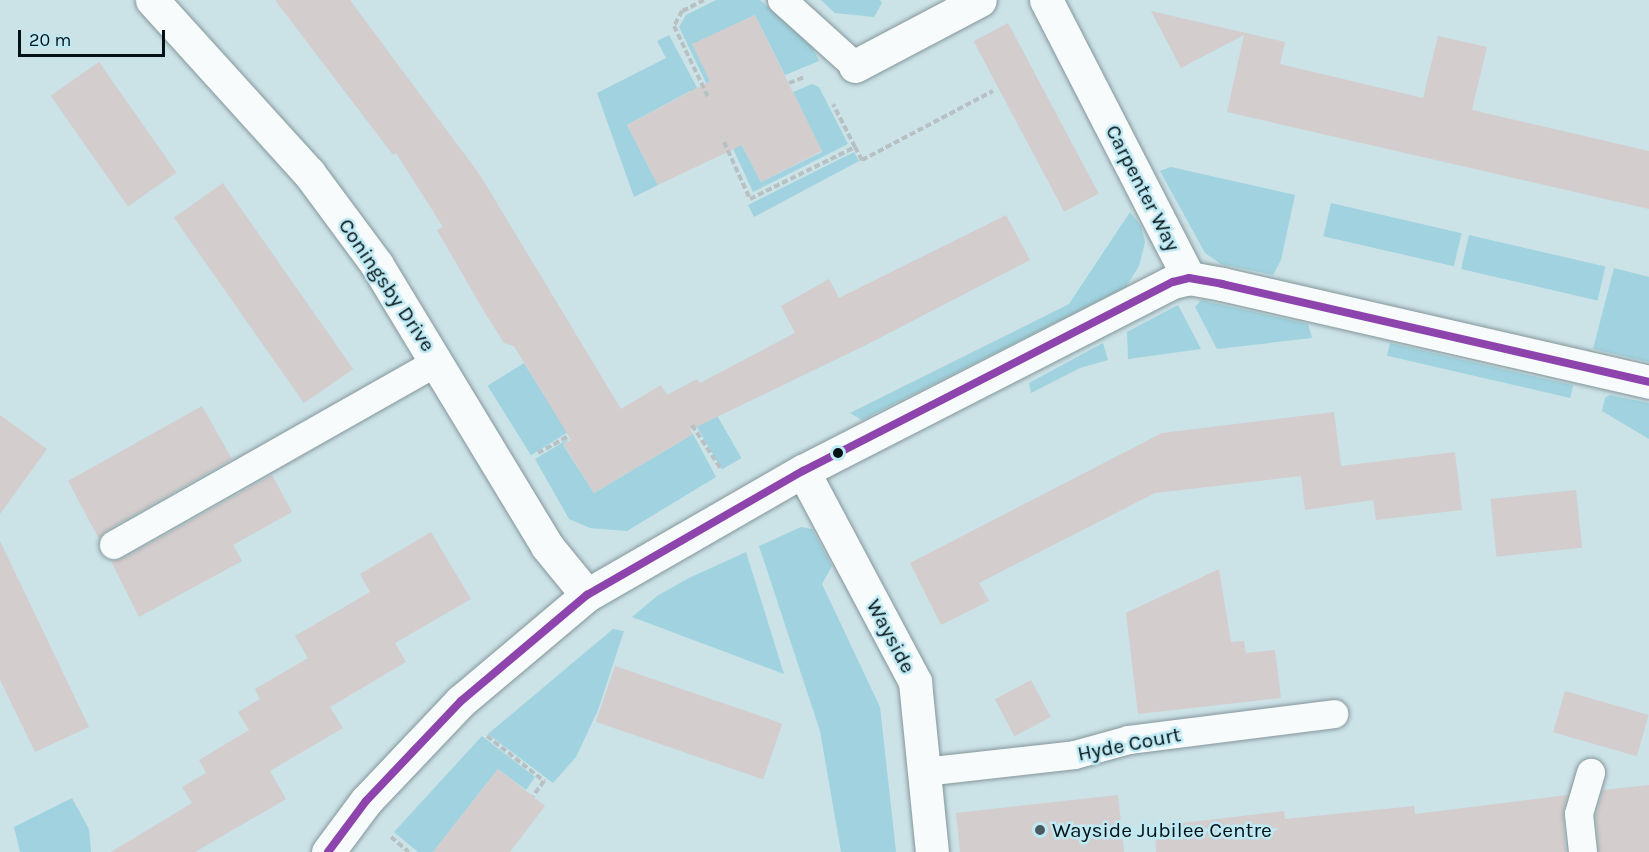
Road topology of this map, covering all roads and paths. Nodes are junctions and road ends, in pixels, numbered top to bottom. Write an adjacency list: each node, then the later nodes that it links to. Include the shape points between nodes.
1 (152, 0): 13 (street, Coningsby Drive, via 309,173 377,265)
2 (704, 0): 8 (path, via 682,11 674,26)
3 (782, 0): 6 (lane)
4 (980, 0): 6 (street)
5 (1046, 0): 12 (street, Carpenter Way)
6 (855, 66)
7 (993, 91): 11 (path, via 862,160)
8 (708, 97)
9 (831, 99): 11 (path)
10 (724, 142): 11 (path, via 750,199)
11 (855, 147)
12 (1189, 278): 14 (street, Carpenter Way); 16 (street)
13 (438, 362): 18 (lane); 19 (street, Coningsby Drive, via 547,546)
14 (1649, 382)
15 (692, 425): 17 (path)
16 (803, 471): 17 (street); 22 (street, Wayside, via 915,682)
17 (744, 505): 19 (street)
18 (114, 545)
19 (587, 595): 26 (street, via 461,701 366,801)
20 (1334, 714): 22 (lane, Hyde Court, via 1129,740 1075,755)
21 (482, 732): 24 (path, via 544,781)
22 (924, 772): 28 (street, Wayside)
23 (1591, 773): 29 (lane, via 1579,814)
24 (533, 796)
25 (386, 833): 27 (path)
26 (328, 852)
27 (409, 852)
28 (932, 852)
29 (1583, 852)

